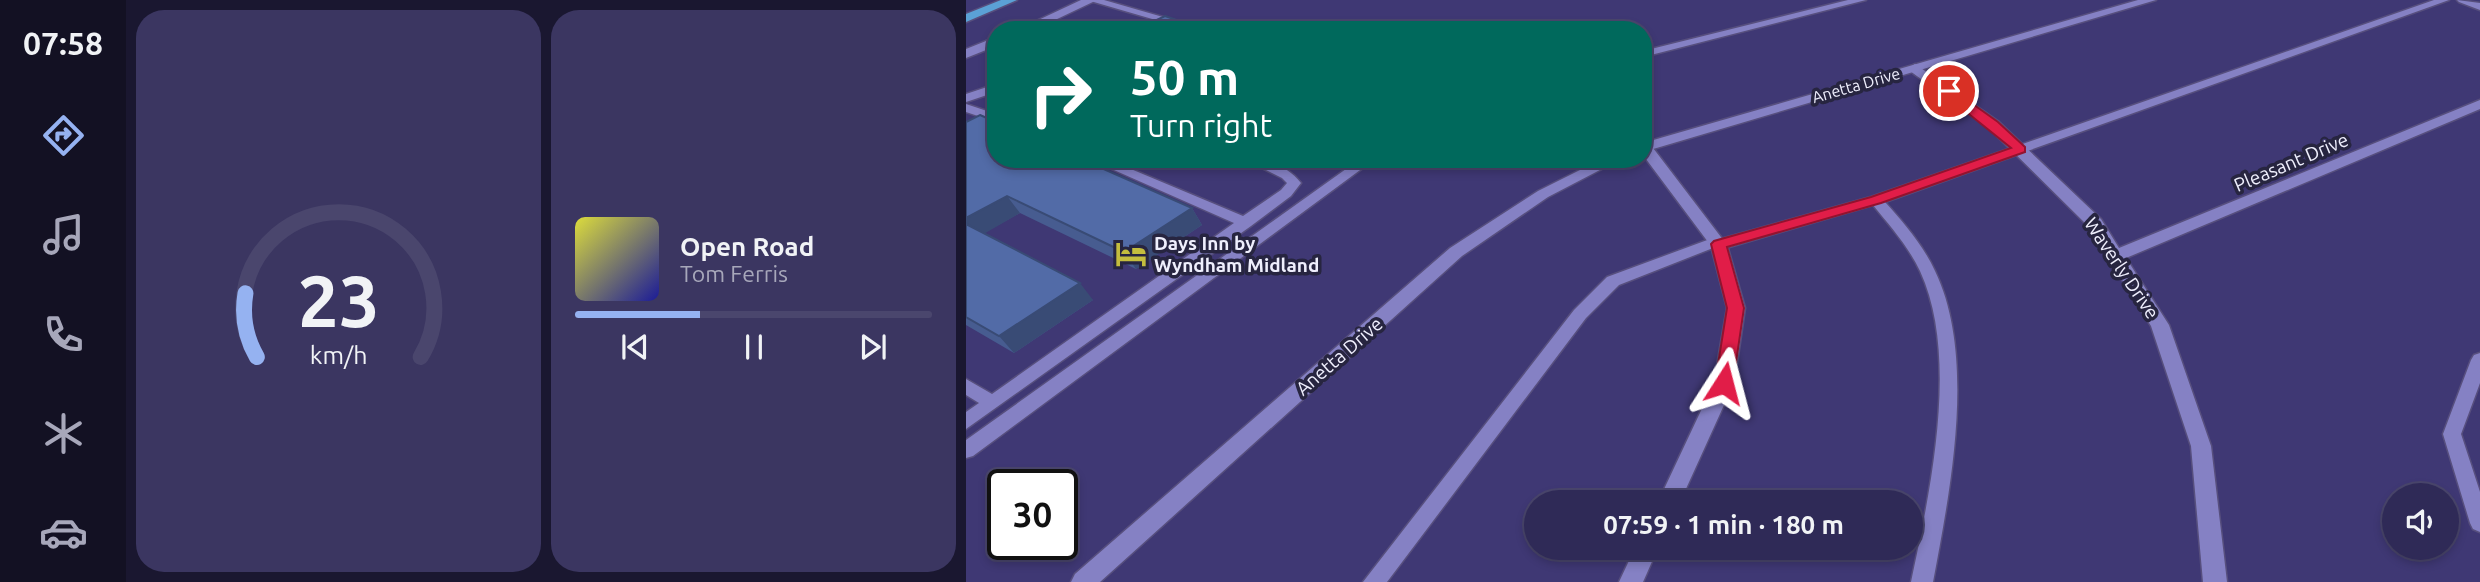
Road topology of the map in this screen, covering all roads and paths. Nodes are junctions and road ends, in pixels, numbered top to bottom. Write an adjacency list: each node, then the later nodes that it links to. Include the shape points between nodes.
1 (1012, 0): 8 (main road)
2 (1092, 0): 9 (street); 10 (lane)
3 (1861, 0): 12 (lane)
4 (2150, 0): 14 (street, Anetta Drive)
5 (2444, 0): 21 (lane)
6 (2463, 0): 7 (street)
7 (2480, 7)
8 (966, 18)
9 (1044, 21)
10 (1170, 21)
11 (987, 48): 13 (street)
12 (1652, 52)
13 (966, 54)
14 (1915, 68): 20 (street, Anetta Drive); 21 (street, Waverly Drive, via 1994,125)
15 (987, 91): 16 (lane)
16 (966, 98)
17 (2480, 104): 30 (street, Pleasant Drive)
18 (966, 108): 19 (lane)
19 (987, 119)
20 (1652, 146)
21 (2020, 150): 27 (lane); 30 (street, Waverly Drive, via 2095,223)
22 (1652, 158): 29 (street)
23 (1116, 168): 28 (lane)
24 (1271, 168): 28 (lane, via 1294,183)
25 (1357, 168): 35 (lane)
26 (1596, 168): 39 (street, Anetta Drive, via 1543,194 1455,252)
27 (1876, 200): 29 (lane); 42 (lane, via 1910,241 1929,275 1942,318 1947,388 1942,484)
28 (1246, 223): 33 (lane)
29 (1717, 243): 36 (street, via 1735,308 1724,383); 40 (lane, via 1613,281 1580,314)
30 (2116, 256): 43 (street, Waverly Drive, via 2160,325 2201,446)
31 (2480, 360): 37 (lane, via 2452,435)
32 (966, 386): 33 (lane)
33 (993, 403): 34 (lane)
34 (966, 422)
35 (966, 450)
36 (1675, 490)
37 (2480, 523)
38 (1641, 560): 41 (street)
39 (1083, 582)
40 (1374, 582)
41 (1631, 582)
42 (1922, 582)
43 (2216, 582)

